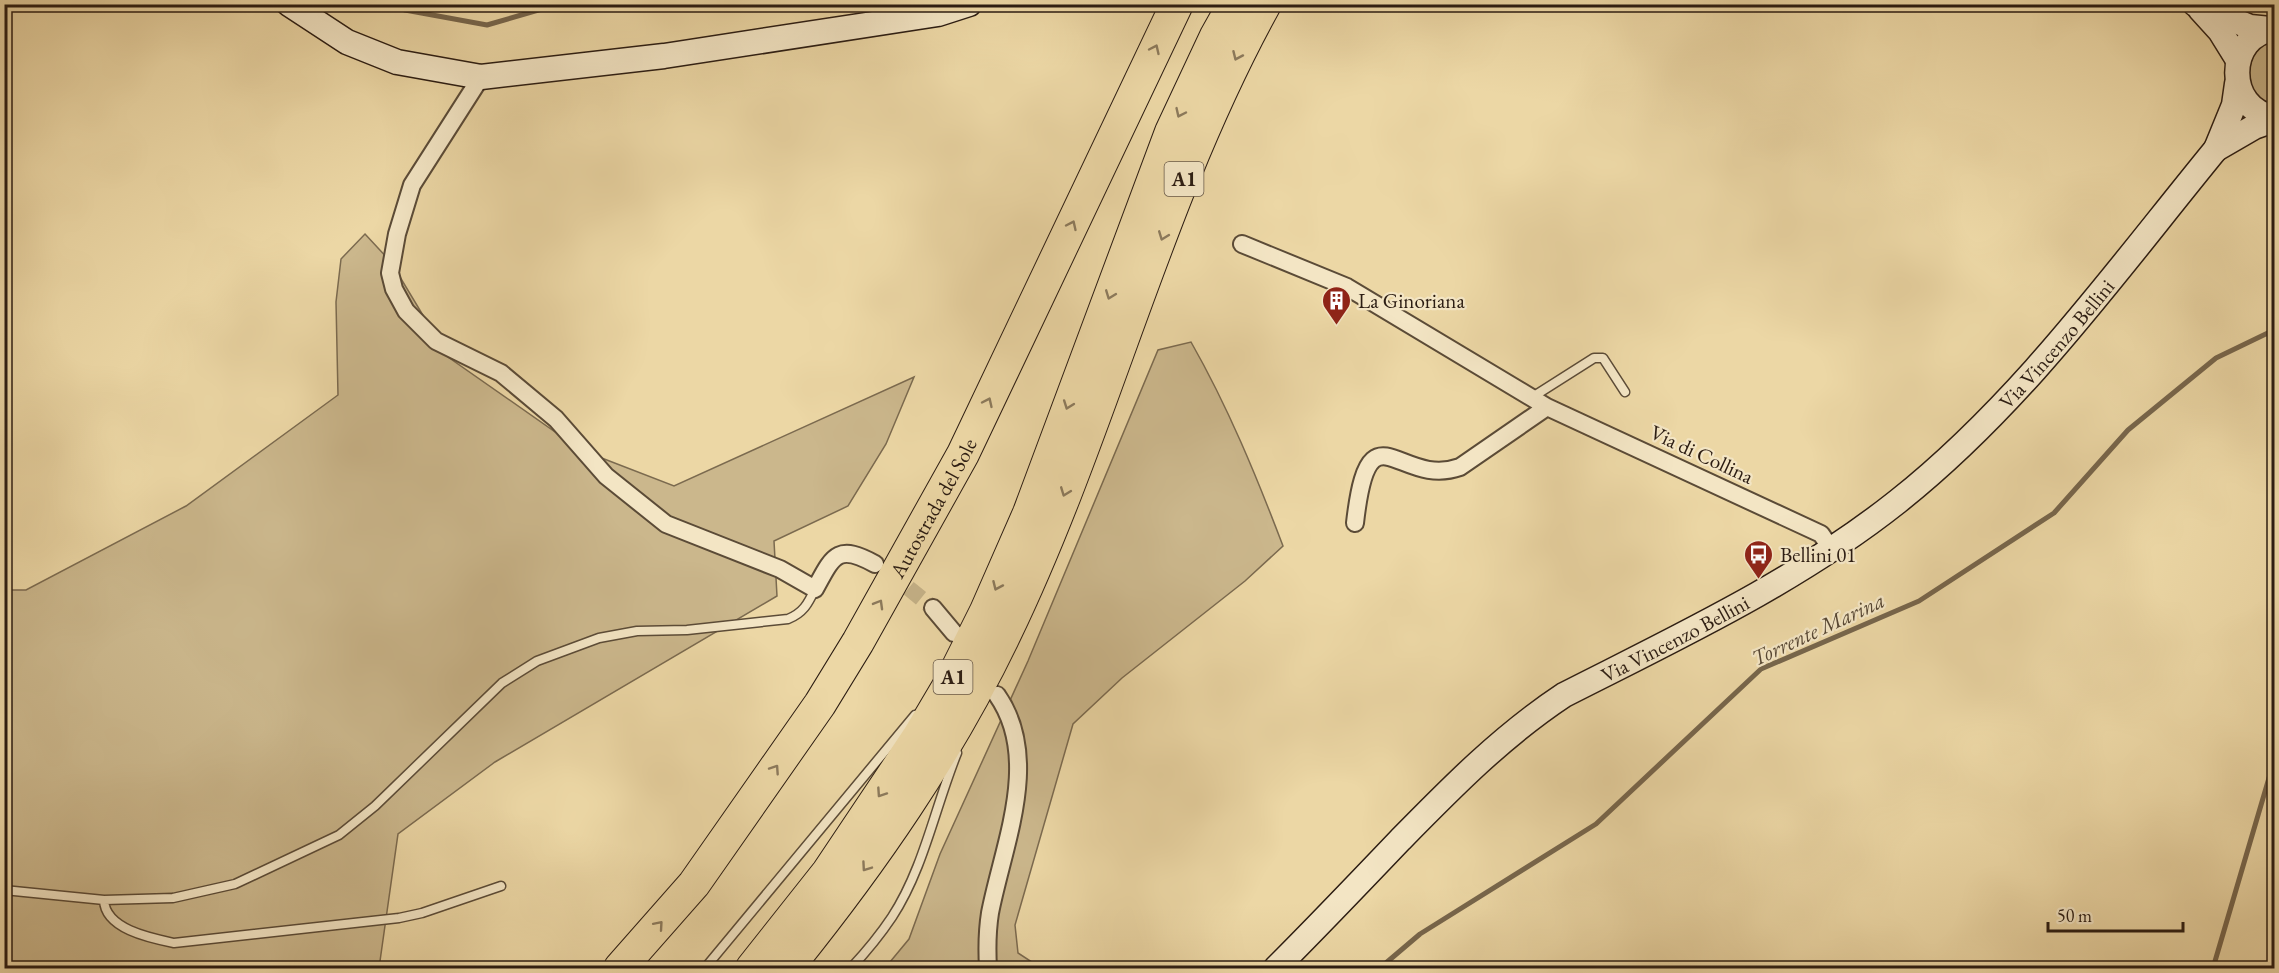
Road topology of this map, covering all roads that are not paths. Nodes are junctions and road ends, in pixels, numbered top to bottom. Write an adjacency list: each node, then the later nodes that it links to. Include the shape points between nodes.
1 (288, 4): 9 (main road, via 347,42 397,62)
2 (969, 4): 9 (main road, via 938,15 664,56)
3 (1177, 4): 32 (highway, Autostrada del Sole, one-way to 3, via 694,885 820,704 963,454)
4 (1234, 4): 13 (highway, A1, one-way to 13, via 1171,132)
5 (1265, 4): 13 (highway, A1, one-way to 13, via 1241,47)
6 (2196, 5): 7 (main road, via 2250,27); 8 (main road, via 2220,31)
7 (2272, 29): 8 (main road, via 2249,40)
8 (2238, 72): 10 (main road, via 2249,104); 11 (main road, Via Vincenzo Bellini, via 2234,105)
9 (481, 77): 22 (street, via 412,185 390,273 406,311 436,341 501,373 556,419 606,476 666,524 780,569)
10 (2274, 118): 11 (main road, Via Vincenzo Bellini)
11 (2216, 148): 19 (main road, Via Vincenzo Bellini, via 1998,411 1897,502)
12 (1242, 244): 15 (street, Via di Collina, via 1347,287)
13 (1102, 354): 18 (highway, A1, one-way to 18); 24 (highway, A1, one-way to 24, via 1029,513)
14 (1625, 393): 15 (lane, via 1603,358 1594,358)
15 (1531, 398): 16 (street, Via di Collina)
16 (1547, 407): 17 (street, via 1460,467 1445,472 1428,470 1387,454 1375,456 1359,488); 19 (street, Via di Collina, via 1821,534)
17 (1355, 523)
18 (1051, 527): 21 (lane); 35 (highway, A1, one-way to 35, via 1006,632 946,742 886,839)
19 (1832, 550): 38 (main road, Via Vincenzo Bellini, via 1769,589 1564,695 1503,738)
20 (875, 564): 22 (street, via 852,553 840,553 832,559)
21 (1039, 585)
22 (815, 589): 31 (lane, via 804,609 788,619 637,631 599,638 537,661 502,683 375,806 339,835 235,884 173,898)
23 (933, 608): 24 (street)
24 (958, 645): 25 (lane); 34 (highway, A1, one-way to 34, via 919,736 834,862)
25 (934, 692)
26 (991, 694): 37 (street, via 1010,719 1018,760 1013,813 990,914)
27 (920, 709): 33 (lane)
28 (960, 746): 36 (lane, via 902,898 892,918)
29 (501, 886): 31 (lane, via 399,918 174,943 148,938 122,925 109,916)
30 (4, 890): 31 (lane)
31 (104, 900)
32 (620, 969)
33 (705, 969)
34 (752, 969)
35 (787, 969)
36 (851, 969)
37 (988, 969)
38 (1276, 969)

